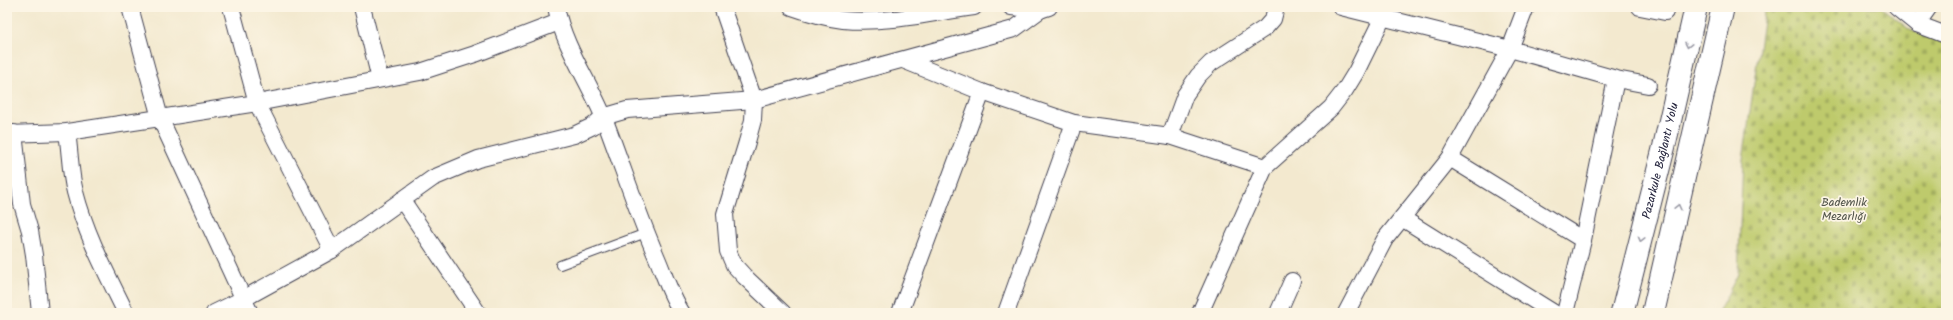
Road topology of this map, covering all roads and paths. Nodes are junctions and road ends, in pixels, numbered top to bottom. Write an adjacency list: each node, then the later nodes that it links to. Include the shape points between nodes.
1 (130, 7): 31 (street)
2 (231, 7): 29 (street)
3 (362, 7): 24 (street)
4 (722, 7): 28 (street)
5 (792, 7): 6 (street, via 842,20 872,21)
6 (974, 7)
7 (1011, 7): 16 (street)
8 (1276, 7): 35 (street, via 1273,19 1265,28 1211,63 1198,76 1186,95)
9 (1341, 7): 19 (street)
10 (1526, 7): 22 (street)
11 (1640, 7): 17 (street)
12 (1696, 7): 59 (main road, Pazarkule Bağlantı Yolu, one-way to 59)
13 (1723, 7): 60 (main road, one-way to 13)
14 (1896, 7): 20 (street)
15 (1929, 7): 20 (street)
16 (1044, 9): 23 (street, via 1014,29)
17 (1665, 12)
18 (557, 15): 24 (street, via 447,64); 30 (street, via 570,49)
19 (1383, 16): 22 (street); 37 (street, via 1356,72 1331,108)
20 (1917, 24): 21 (street)
21 (1946, 35)
22 (1510, 49): 25 (street); 36 (street)
23 (903, 60): 27 (street); 28 (street)
24 (380, 79): 29 (street)
25 (1616, 79): 26 (street); 41 (street)
26 (1648, 85)
27 (982, 92): 32 (street); 52 (street)
28 (754, 100): 30 (street, via 627,110); 51 (street, via 753,120 726,214 728,251 734,265)
29 (257, 103): 31 (street); 42 (street)
30 (603, 117): 38 (street, via 593,126 574,135 478,158 433,178); 40 (street)
31 (160, 118): 33 (street); 45 (street)
32 (1074, 123): 35 (street); 53 (street)
33 (67, 132): 34 (street); 48 (street, via 75,191 86,225)
34 (11, 134): 47 (street, via 22,204 34,255)
35 (1170, 136): 37 (street)
36 (1450, 158): 39 (street); 41 (street)
37 (1265, 167): 54 (street)
38 (402, 200): 42 (street); 46 (street)
39 (1402, 218): 56 (street, via 1385,239); 57 (street)
40 (646, 233): 43 (lane); 50 (street)
41 (1583, 240): 58 (street)
42 (332, 250): 45 (street)
43 (560, 264)
44 (1292, 281): 55 (street)
45 (246, 306): 49 (street)
46 (473, 311)
47 (40, 313)
48 (126, 313)
49 (214, 313)
50 (682, 313)
51 (783, 313)
52 (900, 313)
53 (1006, 313)
54 (1200, 313)
55 (1278, 313)
56 (1346, 313)
57 (1554, 313)
58 (1565, 313)
59 (1622, 313)
60 (1652, 313)

